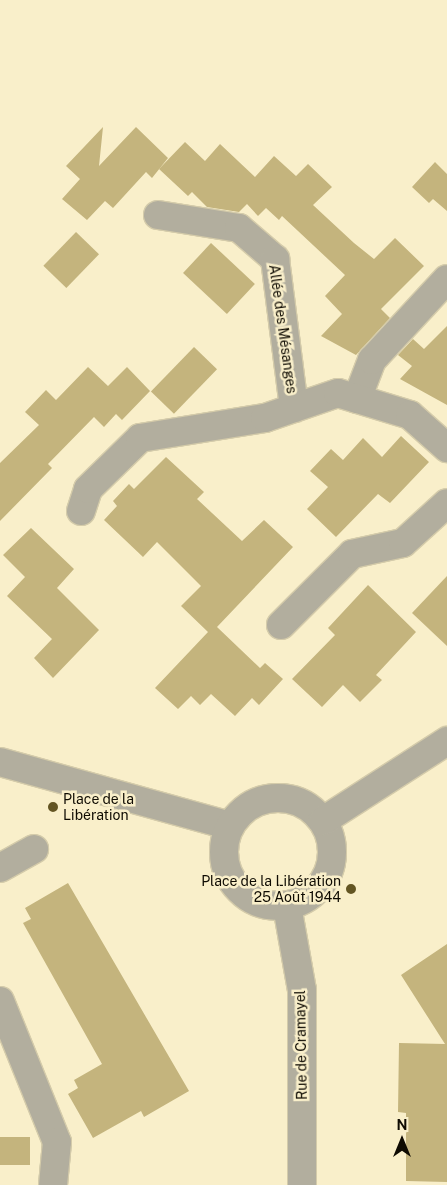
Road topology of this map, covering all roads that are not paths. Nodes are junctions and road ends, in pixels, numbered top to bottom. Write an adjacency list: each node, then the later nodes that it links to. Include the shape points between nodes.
1 (158, 215): 4 (street, Allée des Mésanges, via 239,228 275,259)
2 (447, 279): 3 (street, via 372,360)
3 (357, 399): 4 (street, Allée des Mésanges, via 338,393); 5 (street, Allée des Mésanges, via 410,416)
4 (294, 408): 7 (street, Allée des Mésanges, via 265,418 140,438 88,489)
5 (447, 448)
6 (447, 504): 8 (street, via 404,543 352,554)
7 (80, 511)
8 (281, 625)
9 (447, 741): 11 (street)
10 (0, 762): 12 (street)
11 (323, 821): 12 (street, via 294,799 275,797 241,811); 15 (street, via 331,838 332,856 328,873 319,888 304,900)
12 (230, 826): 15 (street, via 224,843 224,860 229,876 253,901)
13 (34, 849): 14 (street)
14 (0, 868)
15 (287, 906): 18 (street, Rue de Cramayel, via 302,990)
16 (0, 1001): 17 (street, via 57,1142)
17 (53, 1185)
18 (302, 1185)

